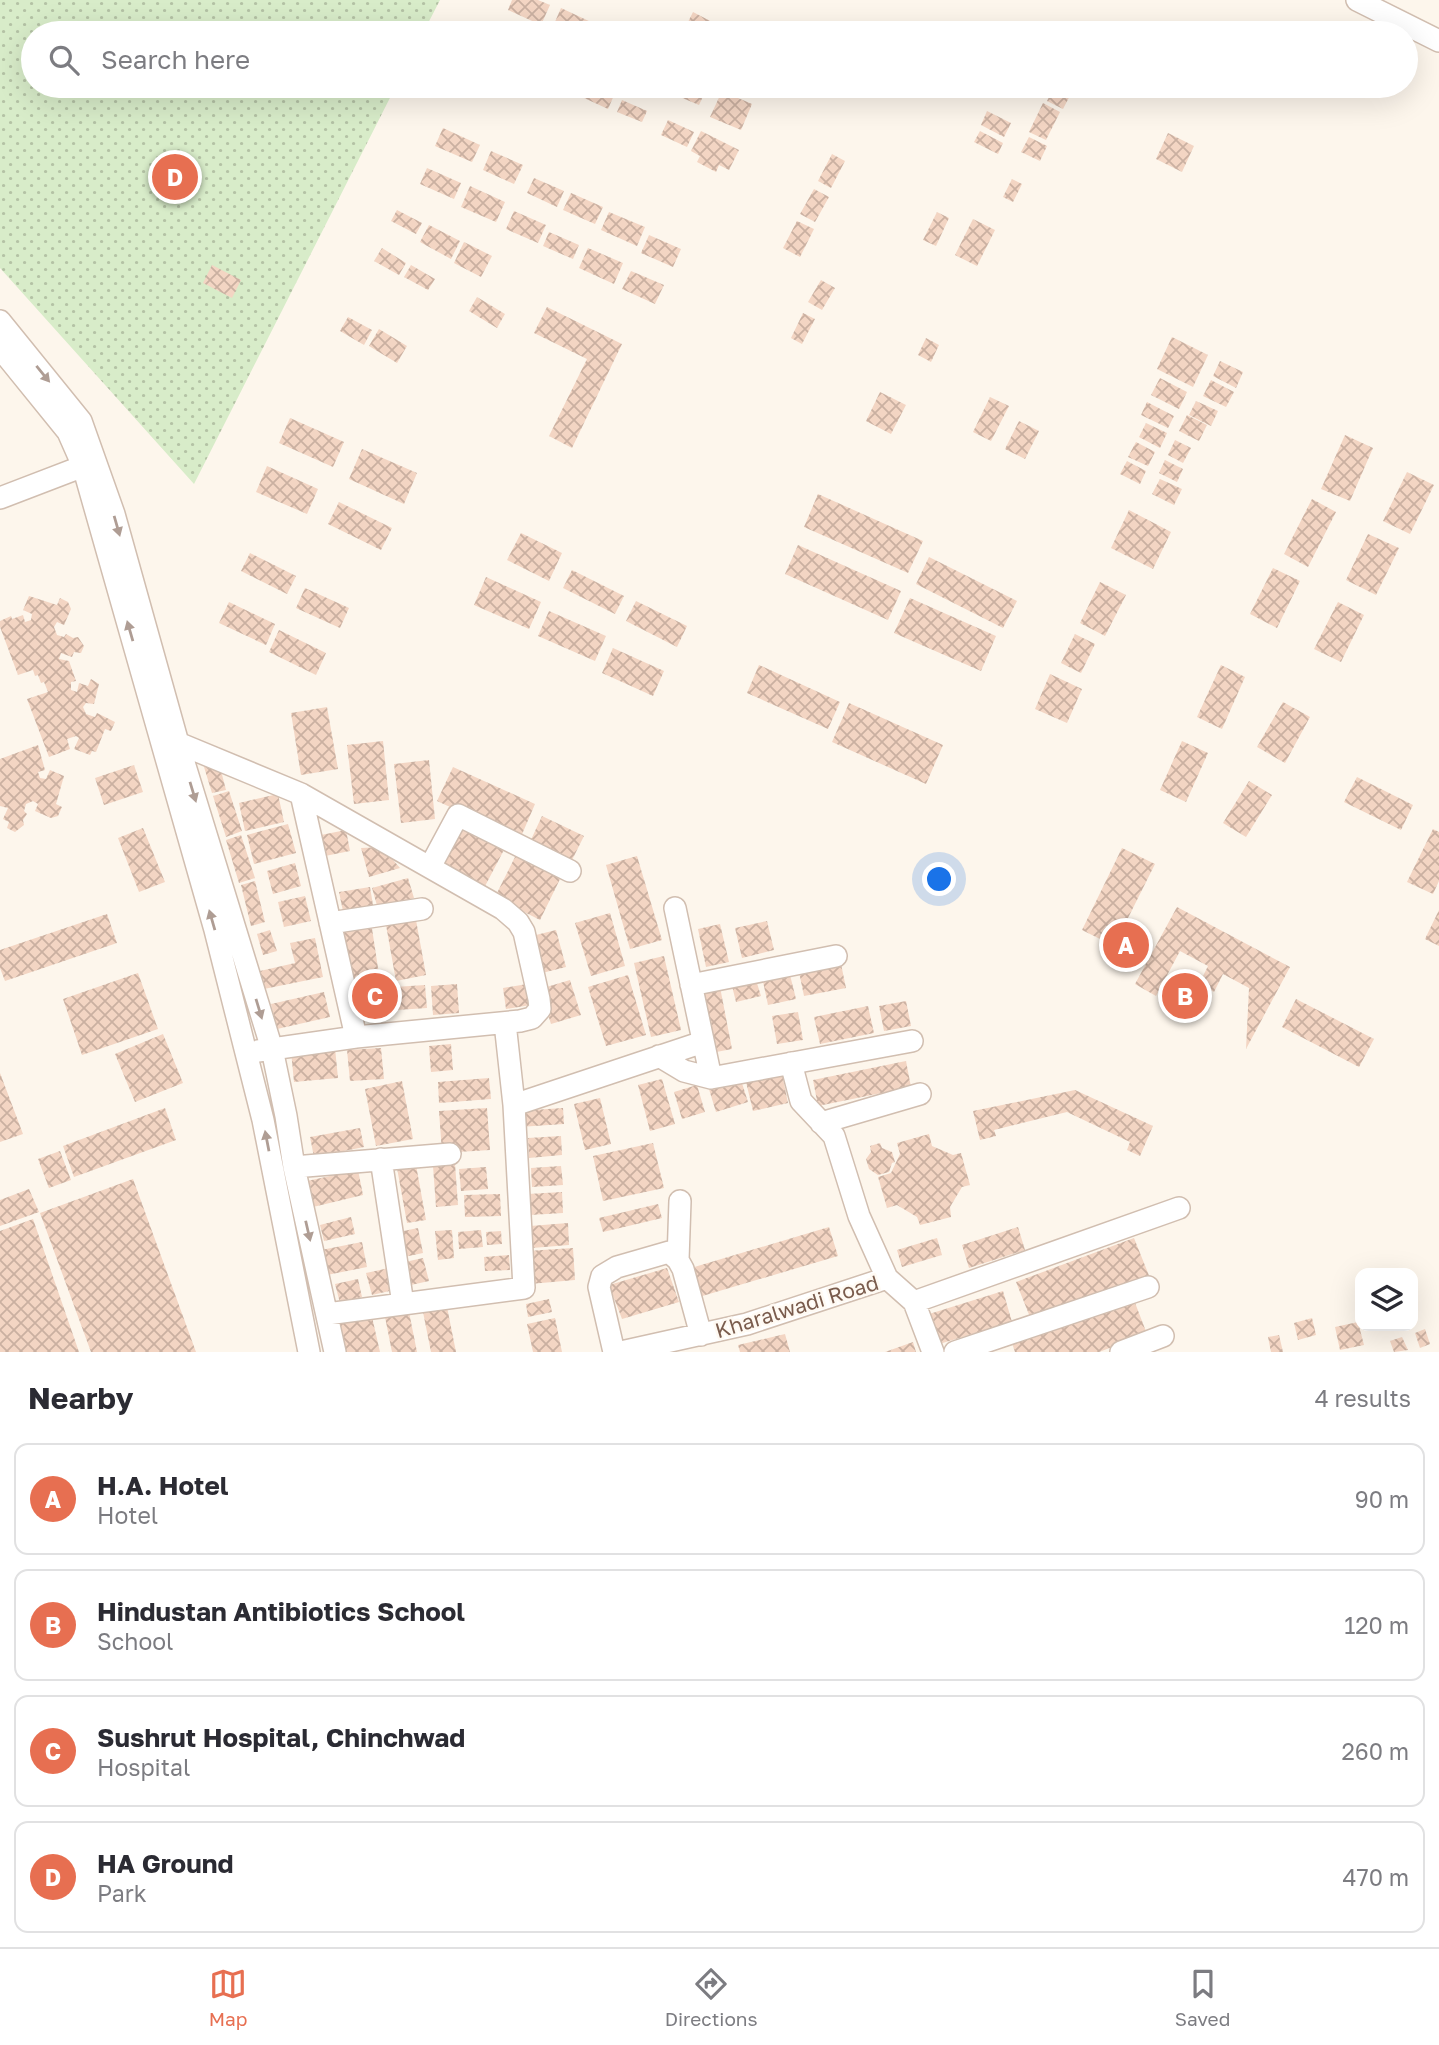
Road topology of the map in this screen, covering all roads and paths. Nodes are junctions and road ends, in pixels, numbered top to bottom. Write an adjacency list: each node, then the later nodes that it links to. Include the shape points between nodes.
1 (1357, 0): 2 (street)
2 (1399, 21)
3 (1418, 30): 4 (street)
4 (1439, 41)
5 (0, 321): 7 (street, one-way to 7, via 81,421)
6 (0, 348): 7 (street)
7 (90, 464): 8 (street); 9 (street)
8 (0, 498)
9 (170, 745): 10 (street); 22 (street, one-way to 22); 23 (street, one-way to 9)
10 (301, 794): 11 (street); 15 (street)
11 (430, 867): 12 (street, via 458,815); 18 (street, via 510,914 524,932 540,1009 532,1018)
12 (570, 871)
13 (675, 908): 17 (street)
14 (422, 909): 15 (street)
15 (330, 923): 19 (street)
16 (836, 956): 17 (street)
17 (691, 985): 21 (street)
18 (505, 1023): 19 (street); 28 (street)
19 (356, 1037): 22 (street)
20 (912, 1041): 25 (street)
21 (703, 1042): 24 (street); 26 (street)
22 (272, 1049): 23 (street); 32 (street)
23 (246, 1054): 43 (street, one-way to 23)
24 (659, 1056): 26 (street, via 684,1071); 28 (street)
25 (791, 1063): 26 (street); 29 (street, via 801,1101)
26 (711, 1077)
27 (920, 1094): 29 (street)
28 (514, 1105): 39 (street, via 524,1288)
29 (821, 1123): 36 (street, via 835,1136 859,1216)
30 (450, 1154): 31 (street)
31 (381, 1158): 32 (street); 39 (street)
32 (294, 1167): 40 (street, one-way to 40)
33 (680, 1202): 35 (street)
34 (1179, 1208): 38 (street)
35 (678, 1260): 41 (street); 45 (street, via 669,1252 602,1276 599,1287)
36 (887, 1278): 38 (street, Kharalwadi Road); 41 (street, Kharalwadi Road)
37 (1148, 1287): 48 (street)
38 (914, 1302): 47 (street, Kharalwadi Road)
39 (403, 1304): 40 (street)
40 (327, 1314): 44 (street)
41 (701, 1335): 46 (street, Kharalwadi Road)
42 (1163, 1336): 49 (street)
43 (309, 1352)
44 (335, 1352)
45 (614, 1352)
46 (621, 1352)
47 (933, 1352)
48 (955, 1352)
49 (1121, 1352)

